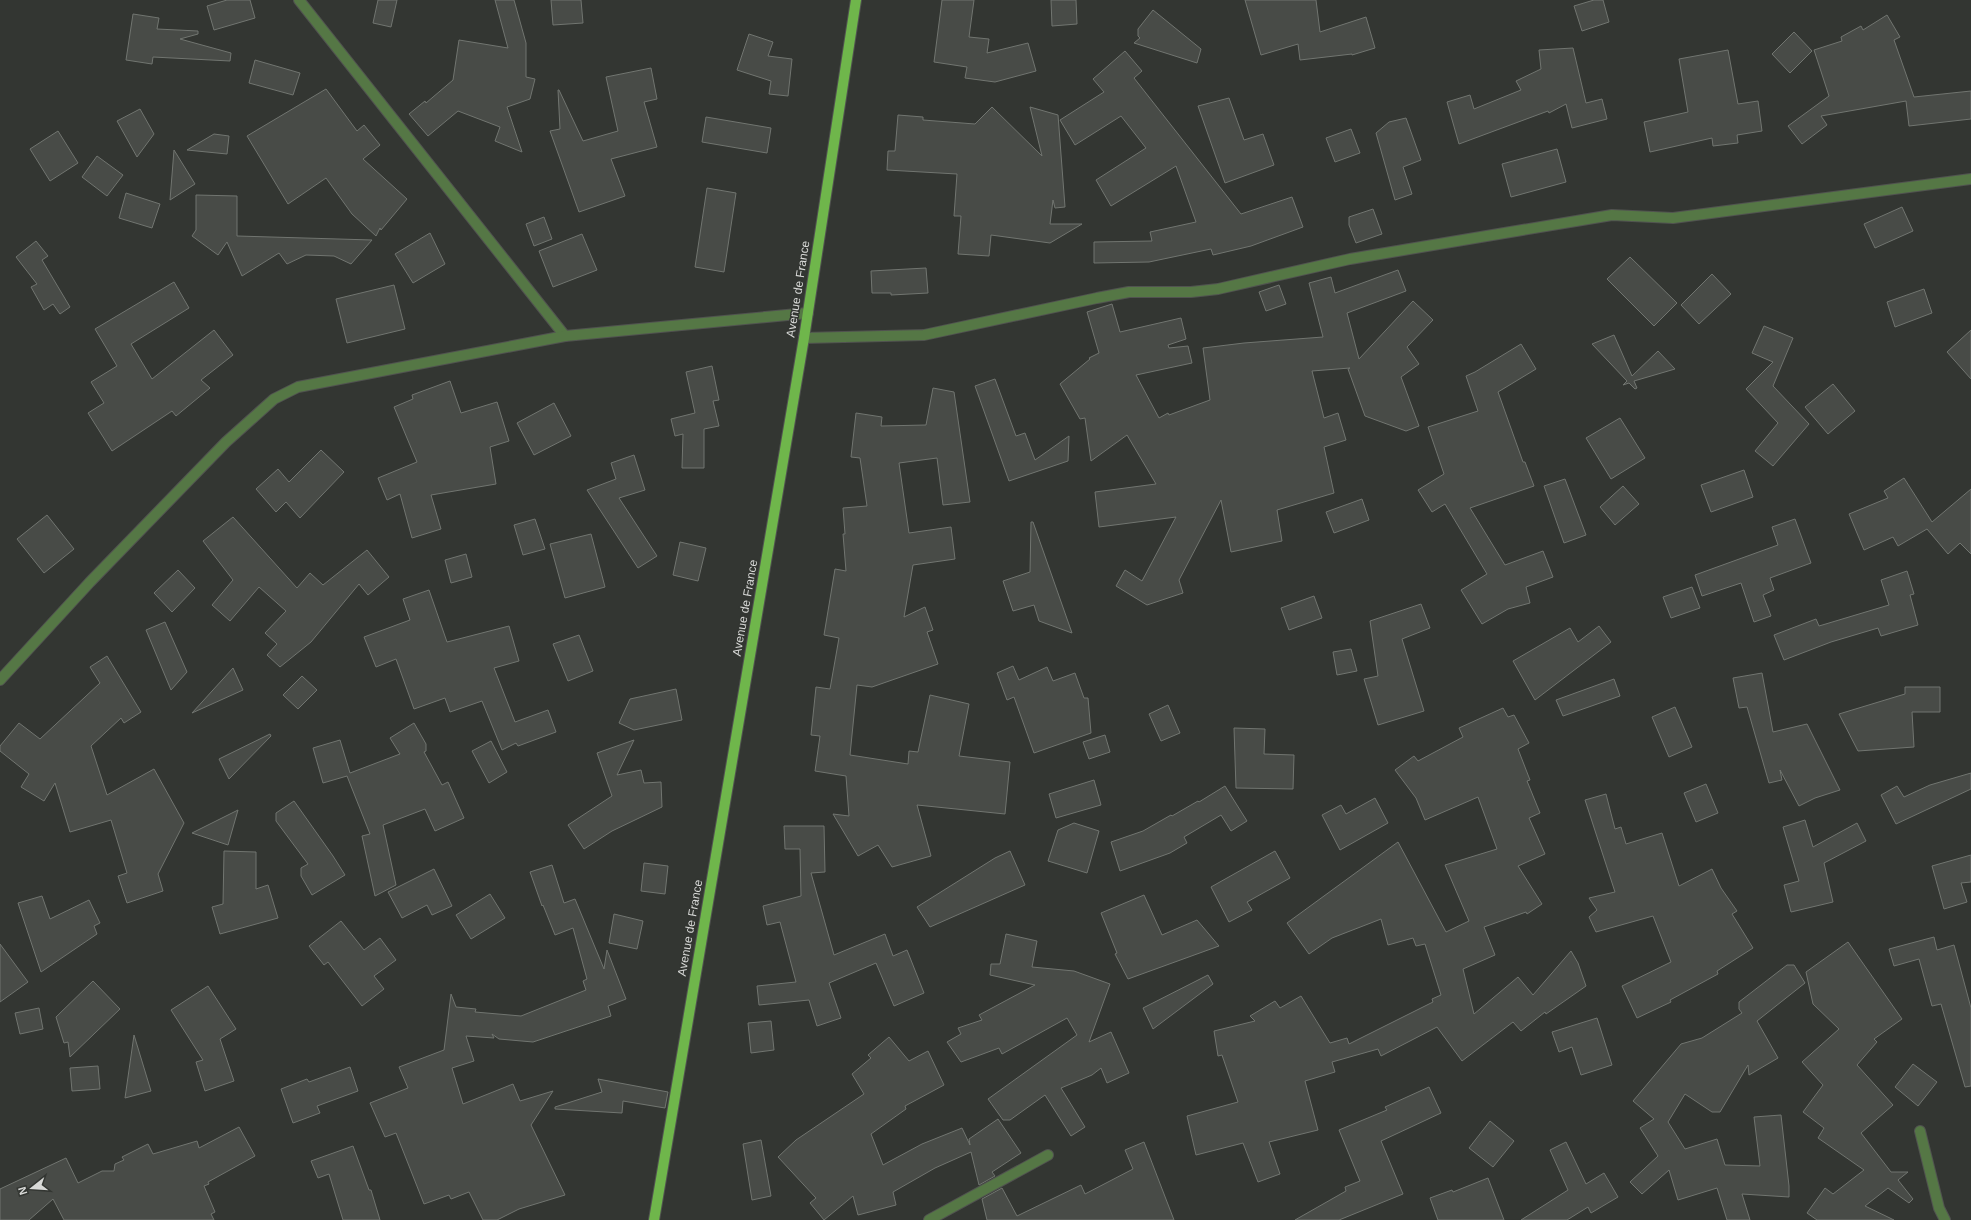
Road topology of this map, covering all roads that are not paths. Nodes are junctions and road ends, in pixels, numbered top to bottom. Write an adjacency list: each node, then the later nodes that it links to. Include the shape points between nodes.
1 (299, 0): 5 (street)
2 (856, 0): 4 (main road, Avenue de France)
3 (1971, 179): 6 (street, via 1673,218 1612,215 1350,259 1218,289 1190,292 1129,292 924,335)
4 (808, 313): 5 (street); 6 (main road, Avenue de France)
5 (565, 336): 7 (street, via 298,387 274,399 226,442 90,582)
6 (804, 338): 10 (main road, Avenue de France)
7 (0, 680)
8 (1920, 1131): 12 (street, via 1939,1208)
9 (1048, 1156): 11 (street)
10 (654, 1220)
11 (929, 1220)
12 (1945, 1220)

